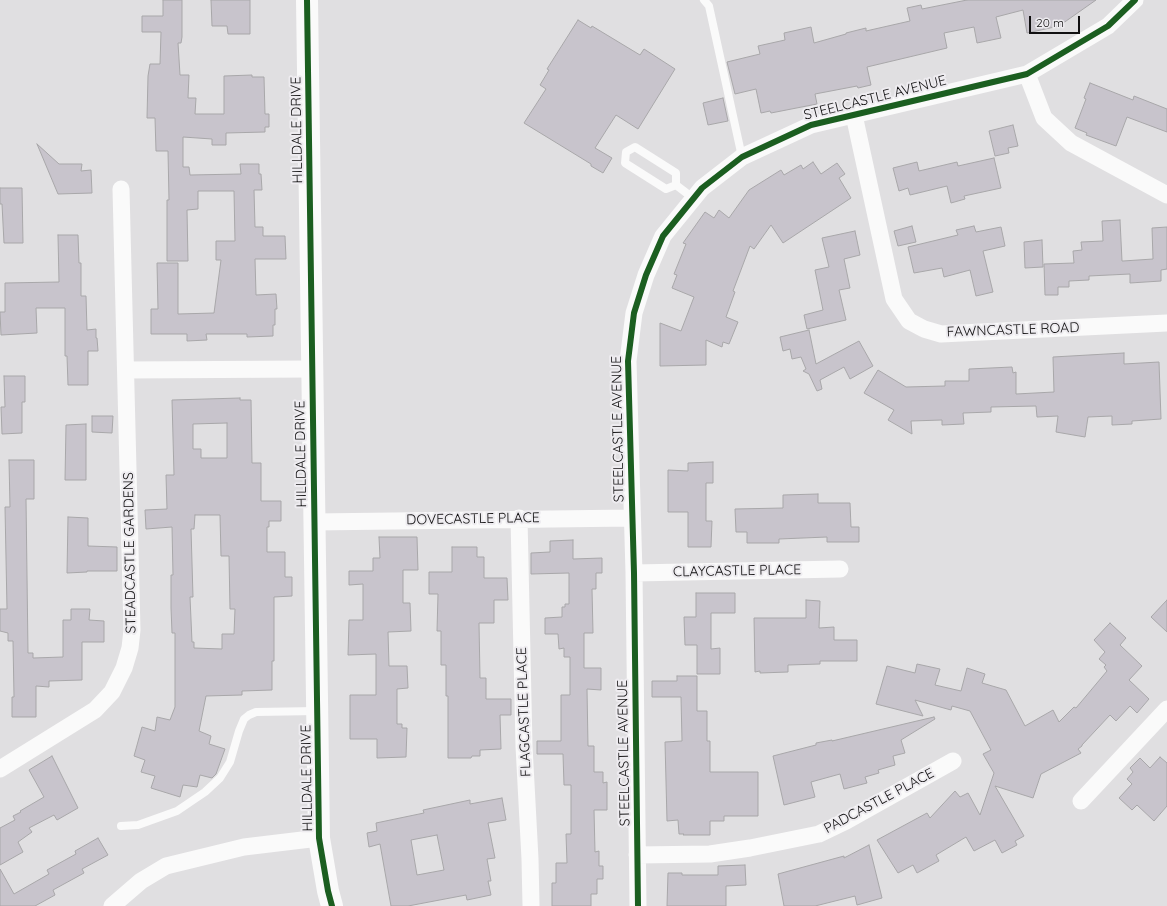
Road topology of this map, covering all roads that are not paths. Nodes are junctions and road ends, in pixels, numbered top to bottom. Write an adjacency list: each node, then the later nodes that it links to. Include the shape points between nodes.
1 (307, 0): 12 (street, HILLDALE DRIVE)
2 (704, 0): 6 (lane, via 709,6)
3 (1135, 0): 4 (street, STEELCASTLE AVENUE, via 1108,26)
4 (1027, 74): 5 (street, STEELCASTLE AVENUE); 9 (street, via 1044,118 1071,143)
5 (854, 115): 6 (street, STEELCASTLE AVENUE, via 811,125); 11 (street, FAWNCASTLE ROAD, via 894,299 909,321 941,334)
6 (742, 157): 10 (street, STEELCASTLE AVENUE)
7 (676, 185): 7 (lane, via 666,188 625,163 626,152 635,147 676,172); 10 (lane)
8 (121, 189): 13 (street, STEADCASTLE GARDENS)
9 (1167, 195)
10 (693, 198): 15 (street, STEELCASTLE AVENUE, via 663,236 646,275 634,313 628,361)
11 (1167, 323)
12 (312, 368): 13 (street); 16 (street, HILLDALE DRIVE)
13 (126, 370): 22 (street, STEADCASTLE GARDENS, via 132,630 124,668 112,692 94,710)
14 (519, 518): 15 (street, DOVECASTLE PLACE); 16 (street, DOVECASTLE PLACE); 27 (street, FLAGCASTLE PLACE, via 524,746)
15 (631, 518): 18 (street, STEELCASTLE AVENUE)
16 (314, 522): 20 (street, HILLDALE DRIVE)
17 (840, 569): 18 (street, CLAYCASTLE PLACE)
18 (634, 573): 26 (street, STEELCASTLE AVENUE)
19 (1167, 709): 23 (street)
20 (318, 711): 24 (lane, via 256,712 249,715 239,730 230,762 220,778 205,792 177,811 138,824); 25 (street, HILLDALE DRIVE)
21 (953, 761): 26 (street, PADCASTLE PLACE, via 819,834 710,854)
22 (0, 769)
23 (1080, 801)
24 (121, 826)
25 (320, 838): 28 (street, via 244,847 166,866 141,881); 29 (street, HILLDALE DRIVE)
26 (637, 855): 30 (street, STEELCASTLE AVENUE)
27 (531, 905)
28 (112, 906)
29 (332, 906)
30 (638, 906)

